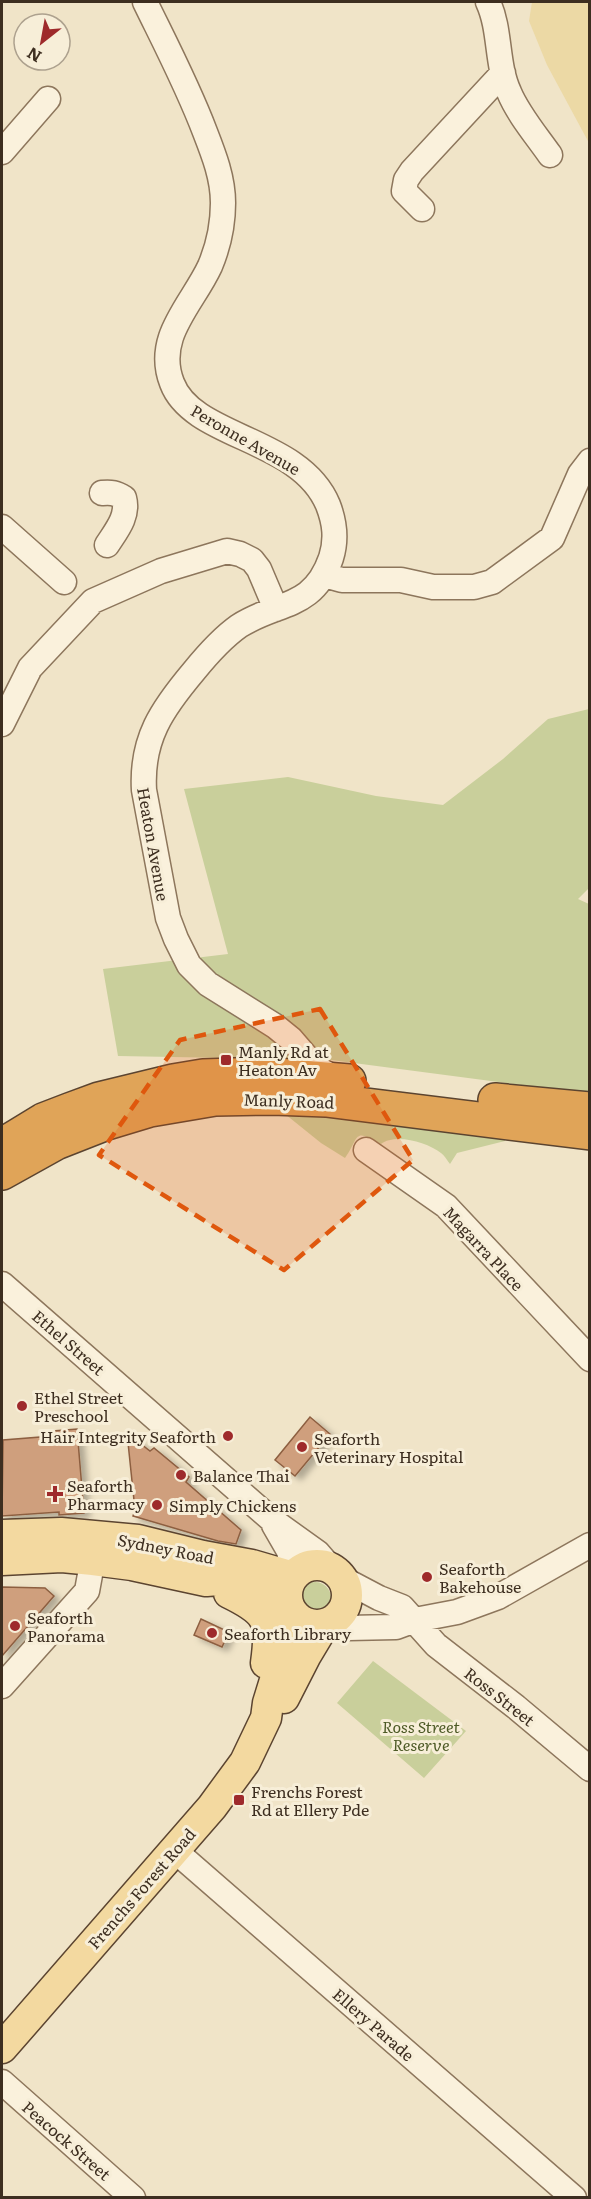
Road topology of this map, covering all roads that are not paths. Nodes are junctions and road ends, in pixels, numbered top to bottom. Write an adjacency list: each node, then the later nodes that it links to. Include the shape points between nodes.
1 (145, 2): 12 (street, Peronne Avenue, via 189,91 217,163 223,204 218,245 171,336 168,372 173,387 194,411 276,453 312,479 334,520 332,556)
2 (488, 2): 3 (street)
3 (503, 73): 6 (street, via 508,92); 7 (street, via 406,180 404,191)
4 (48, 99): 5 (street)
5 (2, 152)
6 (550, 154)
7 (423, 208)
8 (590, 461): 12 (street, via 580,474 552,538 492,582 474,587 434,587 401,580 342,580)
9 (102, 493): 11 (street, via 119,495 125,503 123,520)
10 (2, 527): 13 (street)
11 (107, 545)
12 (324, 575): 14 (street, Heaton Avenue, via 313,590)
13 (64, 582)
14 (276, 609): 15 (street, via 259,569 240,554 227,551 161,571 93,601 30,668); 16 (street, Heaton Avenue, via 228,635 177,691 156,723 142,773 168,918 181,951 203,980)
15 (2, 723)
16 (285, 1035): 17 (street, via 284,1059); 18 (street, Heaton Avenue, via 316,1068)
17 (265, 1074): 18 (highway, Manly Road); 21 (highway, Manly Road, via 203,1076 99,1099 43,1120)
18 (338, 1080): 19 (highway, Manly Road)
19 (590, 1109)
20 (590, 1133): 23 (highway, Manly Road, via 326,1100 215,1099 150,1110 107,1123 57,1143)
21 (2, 1145)
22 (366, 1150): 25 (street, Magarra Place, via 446,1206)
23 (2, 1173)
24 (2, 1284): 26 (street, Ethel Street)
25 (590, 1359)
26 (273, 1524): 31 (street, via 270,1551); 32 (street, Ethel Street, via 318,1553); 33 (street, Ethel Street, via 289,1551)
27 (2, 1535): 29 (main road, Sydney Road, via 61,1533)
28 (590, 1545): 36 (street, via 498,1597 457,1612)
29 (95, 1548): 30 (main road, Sydney Road, via 62,1557); 31 (main road, Sydney Road, via 138,1540); 34 (main road, Sydney Road, via 132,1565); 38 (street, via 87,1591)
30 (2, 1560)
31 (252, 1565): 33 (main road, Sydney Road)
32 (337, 1574): 33 (main road, via 322,1565 312,1565); 36 (street, via 402,1607); 37 (main road, via 347,1588 347,1603 340,1616)
33 (294, 1576): 35 (main road, via 287,1591)
34 (207, 1581): 35 (main road, Sydney Road, via 218,1579 260,1592); 39 (main road, via 250,1604 268,1625 270,1638 262,1690)
35 (290, 1609): 37 (main road, via 305,1623); 39 (main road, Frenchs Forest Road, via 284,1651)
36 (415, 1620): 37 (street, via 396,1627); 40 (street, Ross Street, via 436,1645)
37 (326, 1625): 39 (main road, Frenchs Forest Road, via 282,1702)
38 (2, 1686)
39 (267, 1711): 41 (main road, Frenchs Forest Road, via 239,1773)
40 (590, 1769)
41 (174, 1850): 42 (main road, Frenchs Forest Road); 45 (street, Ellery Parade)
42 (2, 2048)
43 (2, 2082): 44 (street, Peacock Street)
44 (133, 2198)
45 (574, 2198)

